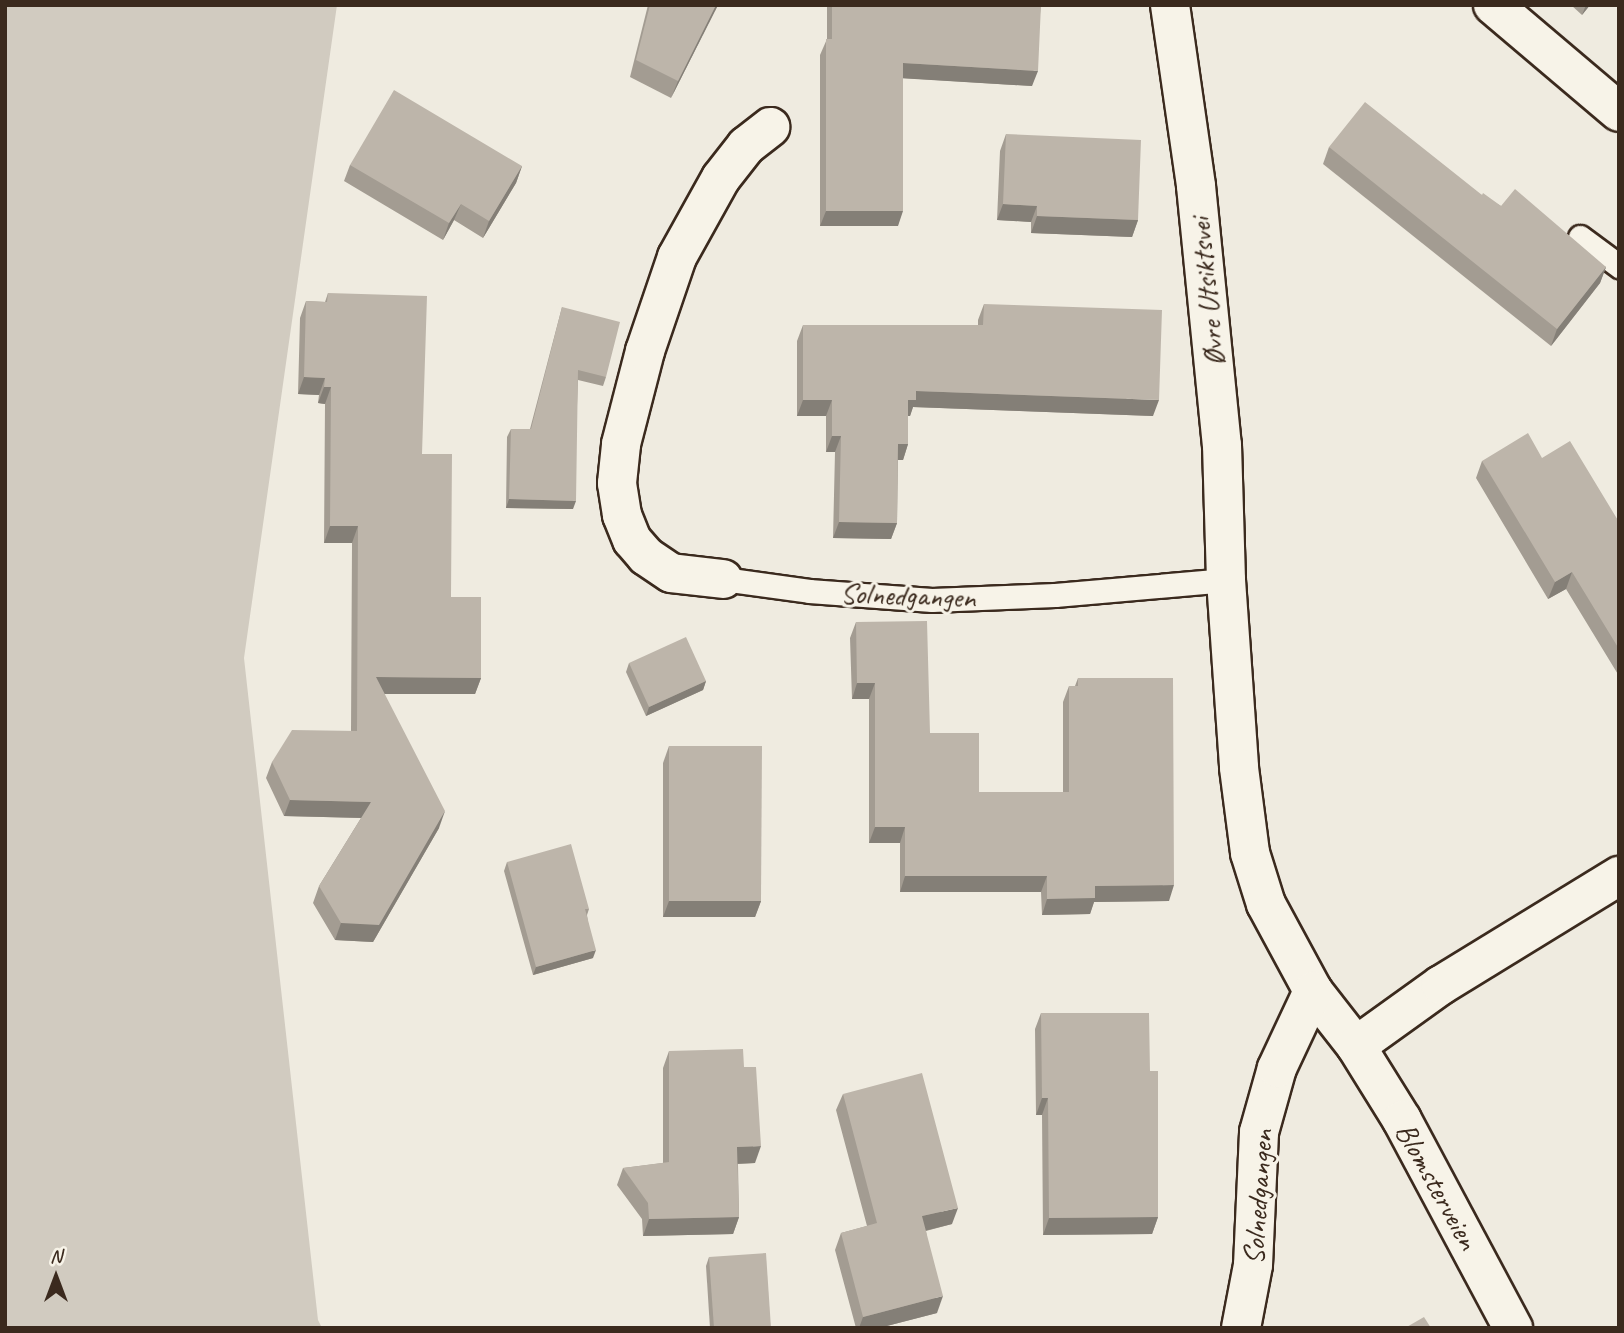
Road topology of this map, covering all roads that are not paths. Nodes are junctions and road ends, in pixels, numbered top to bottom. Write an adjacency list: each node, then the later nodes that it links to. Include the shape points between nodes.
1 (1170, 5): 8 (street, Øvre Utsiktsvei, via 1196,186 1220,418)
2 (1493, 5): 3 (street)
3 (1619, 112)
4 (770, 127): 7 (street, Solnedgangen, via 746,146 721,178 677,257 645,351 621,444 617,483 632,540 671,573)
5 (1580, 237): 6 (lane)
6 (1619, 266)
7 (723, 579): 8 (lane, Solnedgangen, via 932,600)
8 (1226, 580): 10 (street, via 1239,768 1250,853 1266,904)
9 (1619, 876): 11 (street, via 1441,985)
10 (1313, 990): 11 (street); 12 (street, Solnedgangen, via 1277,1068 1259,1132 1253,1265)
11 (1356, 1046): 13 (street, Blomsterveien, via 1402,1120)
12 (1241, 1328)
13 (1513, 1328)

